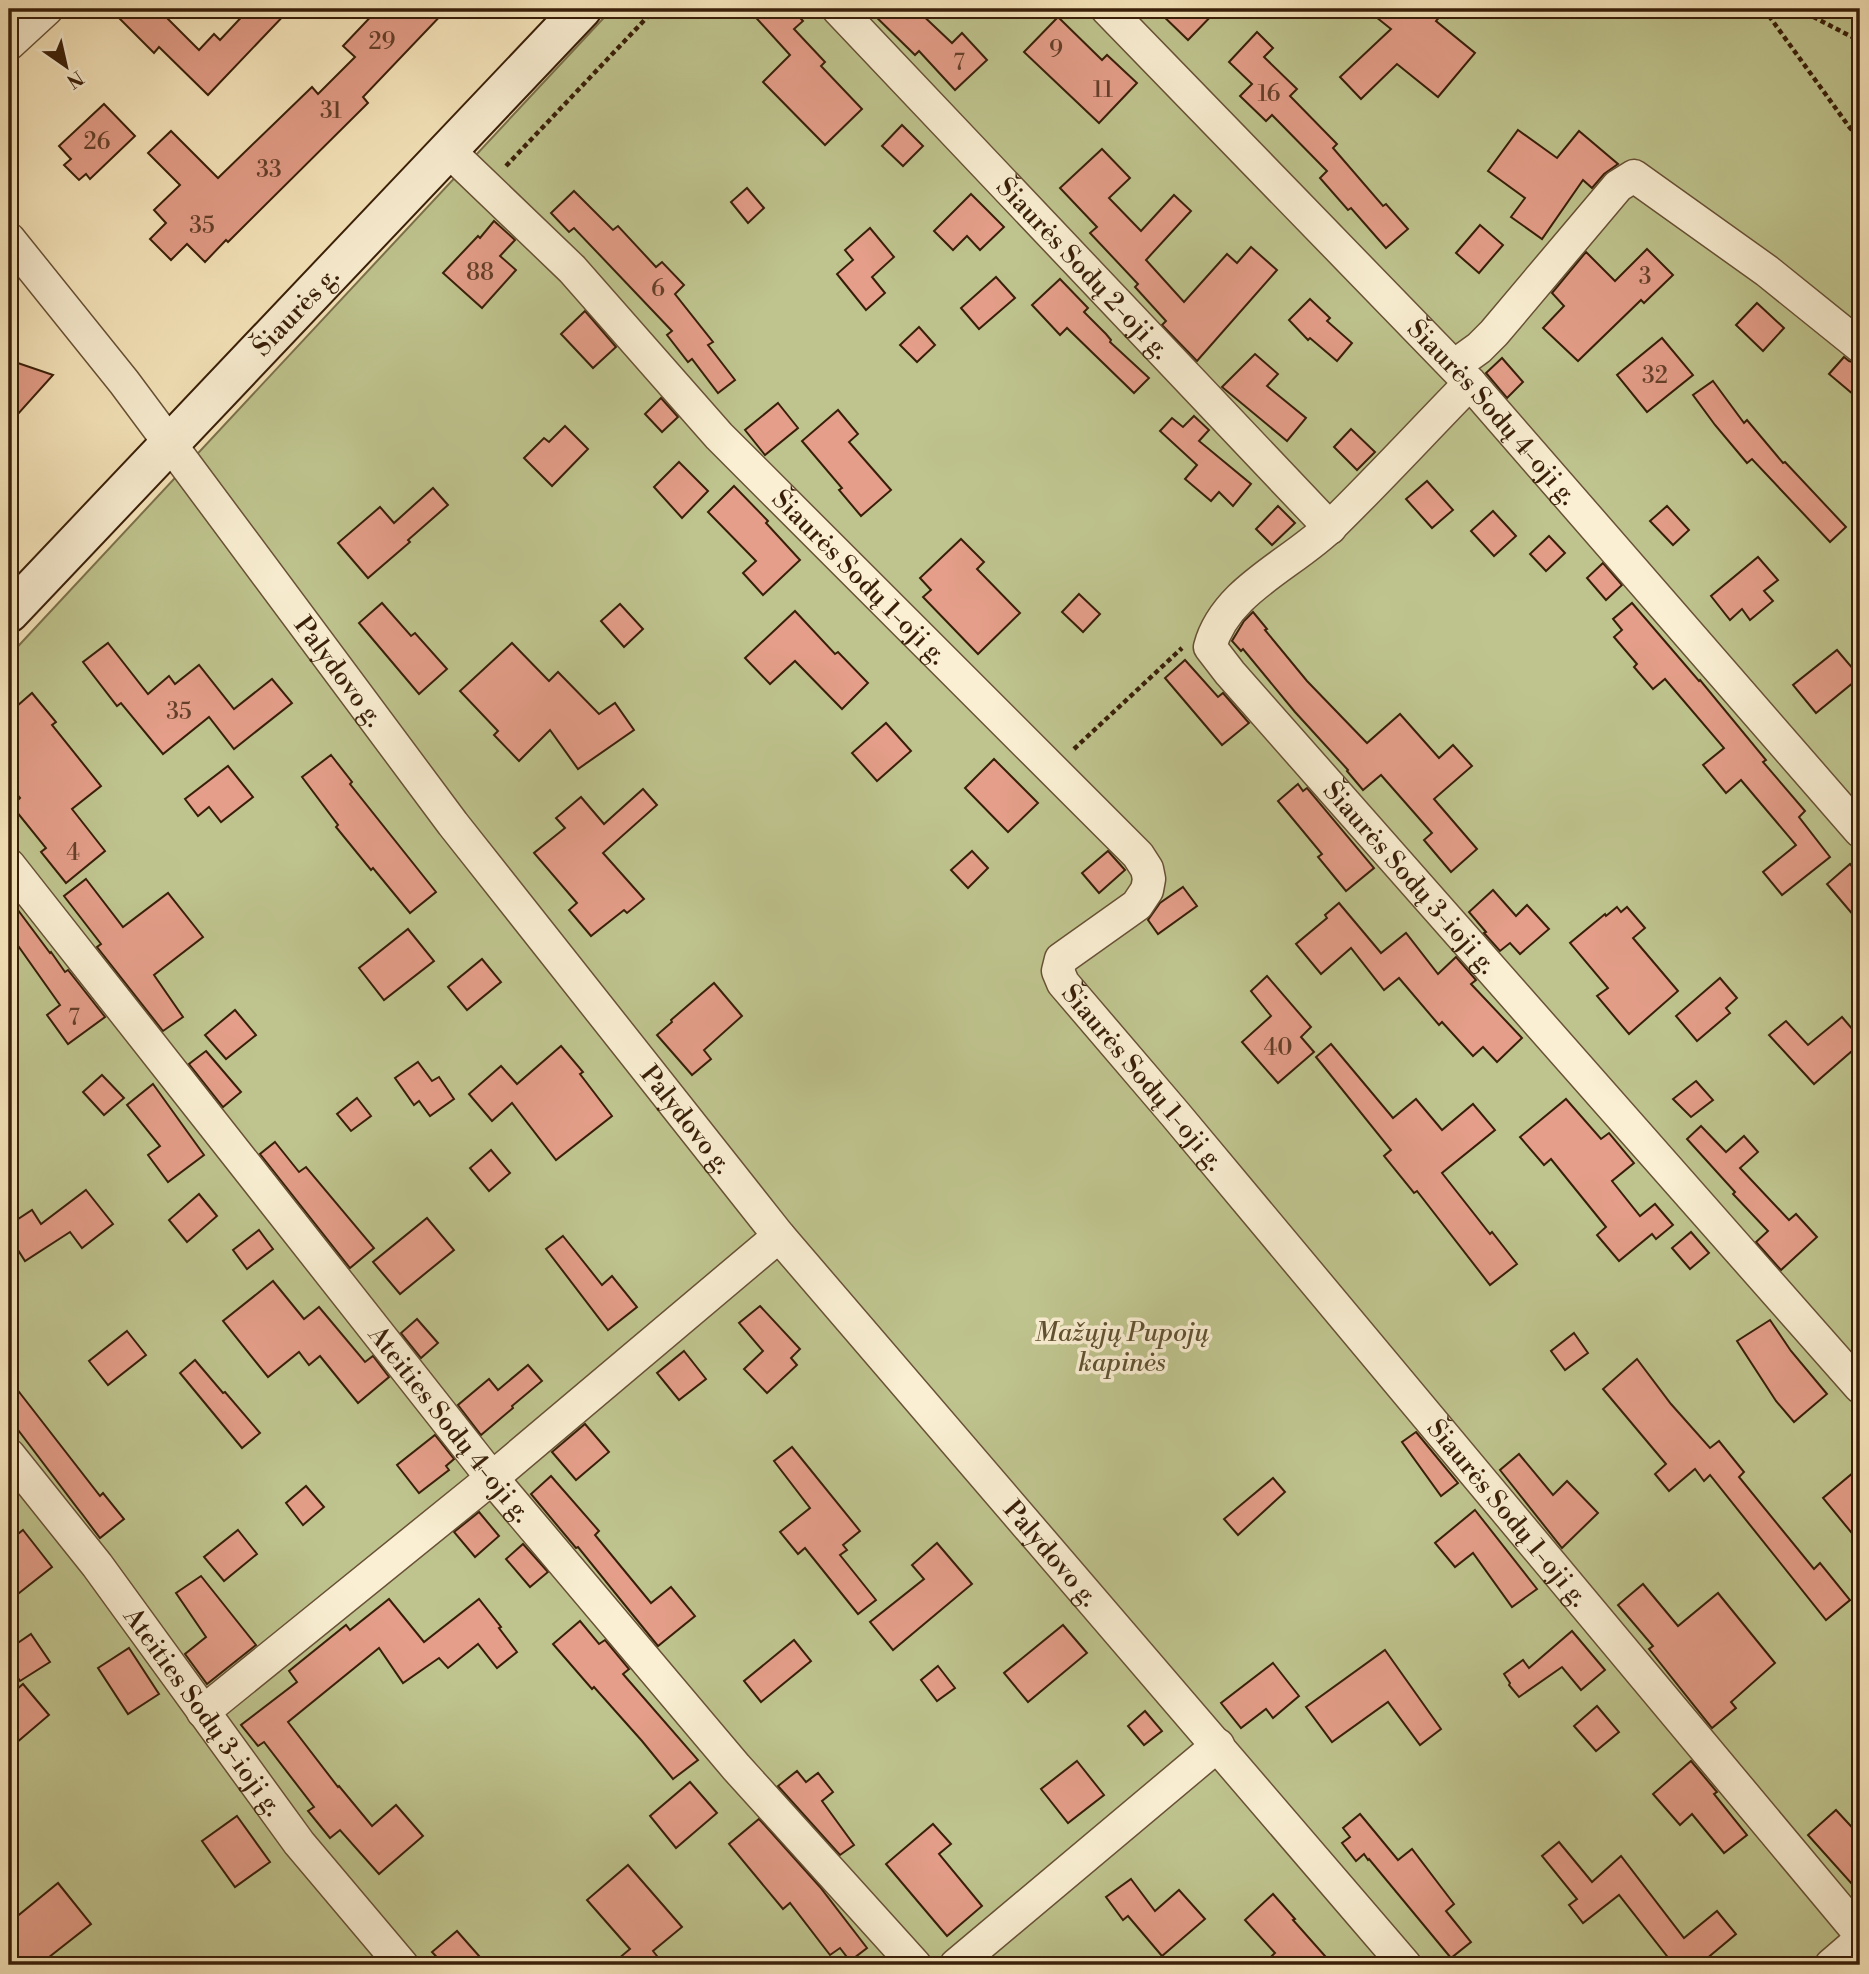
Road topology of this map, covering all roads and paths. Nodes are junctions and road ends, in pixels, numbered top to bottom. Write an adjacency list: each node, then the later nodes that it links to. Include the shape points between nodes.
1 (47, 9): 9 (street)
2 (582, 9): 11 (main road, Šiaurės g.)
3 (654, 9): 12 (path)
4 (838, 9): 17 (street, Šiaurės Sodų 2-oji g.)
5 (1107, 9): 15 (street, Šiaurės Sodų 4-oji g.)
6 (1764, 9): 10 (path)
7 (1798, 9): 8 (path)
8 (1860, 41)
9 (9, 44)
10 (1860, 138)
11 (449, 150): 12 (street, Šiaurės Sodų 1-oji g.); 16 (main road, Šiaurės g.)
12 (487, 187): 20 (street, Šiaurės Sodų 1-oji g., via 572,269 719,436)
13 (9, 239): 16 (street, Palydovo g.)
14 (1860, 346): 15 (street, via 1767,271 1634,176 1618,186 1479,348)
15 (1462, 374): 17 (street); 21 (street, Šiaurės Sodų 4-oji g.)
16 (171, 444): 18 (main road, Šiaurės g.); 23 (street, Palydovo g., via 453,824)
17 (1330, 528): 19 (street, via 1236,601)
18 (9, 613)
19 (1210, 647): 20 (path, via 1195,636 1069,754 1055,759); 24 (street, Šiaurės Sodų 3-ioji g.)
20 (1040, 757): 29 (street, Šiaurės Sodų 1-oji g., via 1138,855 1149,879 1137,905 1061,960 1058,971 1063,983)
21 (1860, 831)
22 (9, 865): 26 (street, Ateities Sodų 4-oji g.)
23 (779, 1236): 26 (street); 28 (street, Palydovo g.)
24 (1860, 1387)
25 (9, 1455): 27 (street, Ateities Sodų 3-ioji g., via 97,1565)
26 (492, 1478): 27 (street); 32 (street, Ateities Sodų 4-oji g., via 736,1767)
27 (202, 1712): 31 (street, Ateities Sodų 3-ioji g., via 299,1843)
28 (1218, 1745): 33 (street); 34 (street, Palydovo g.)
29 (1860, 1934)
30 (1860, 1940): 35 (street)
31 (402, 1965)
32 (915, 1965)
33 (956, 1965)
34 (1405, 1965)
35 (1831, 1965)

